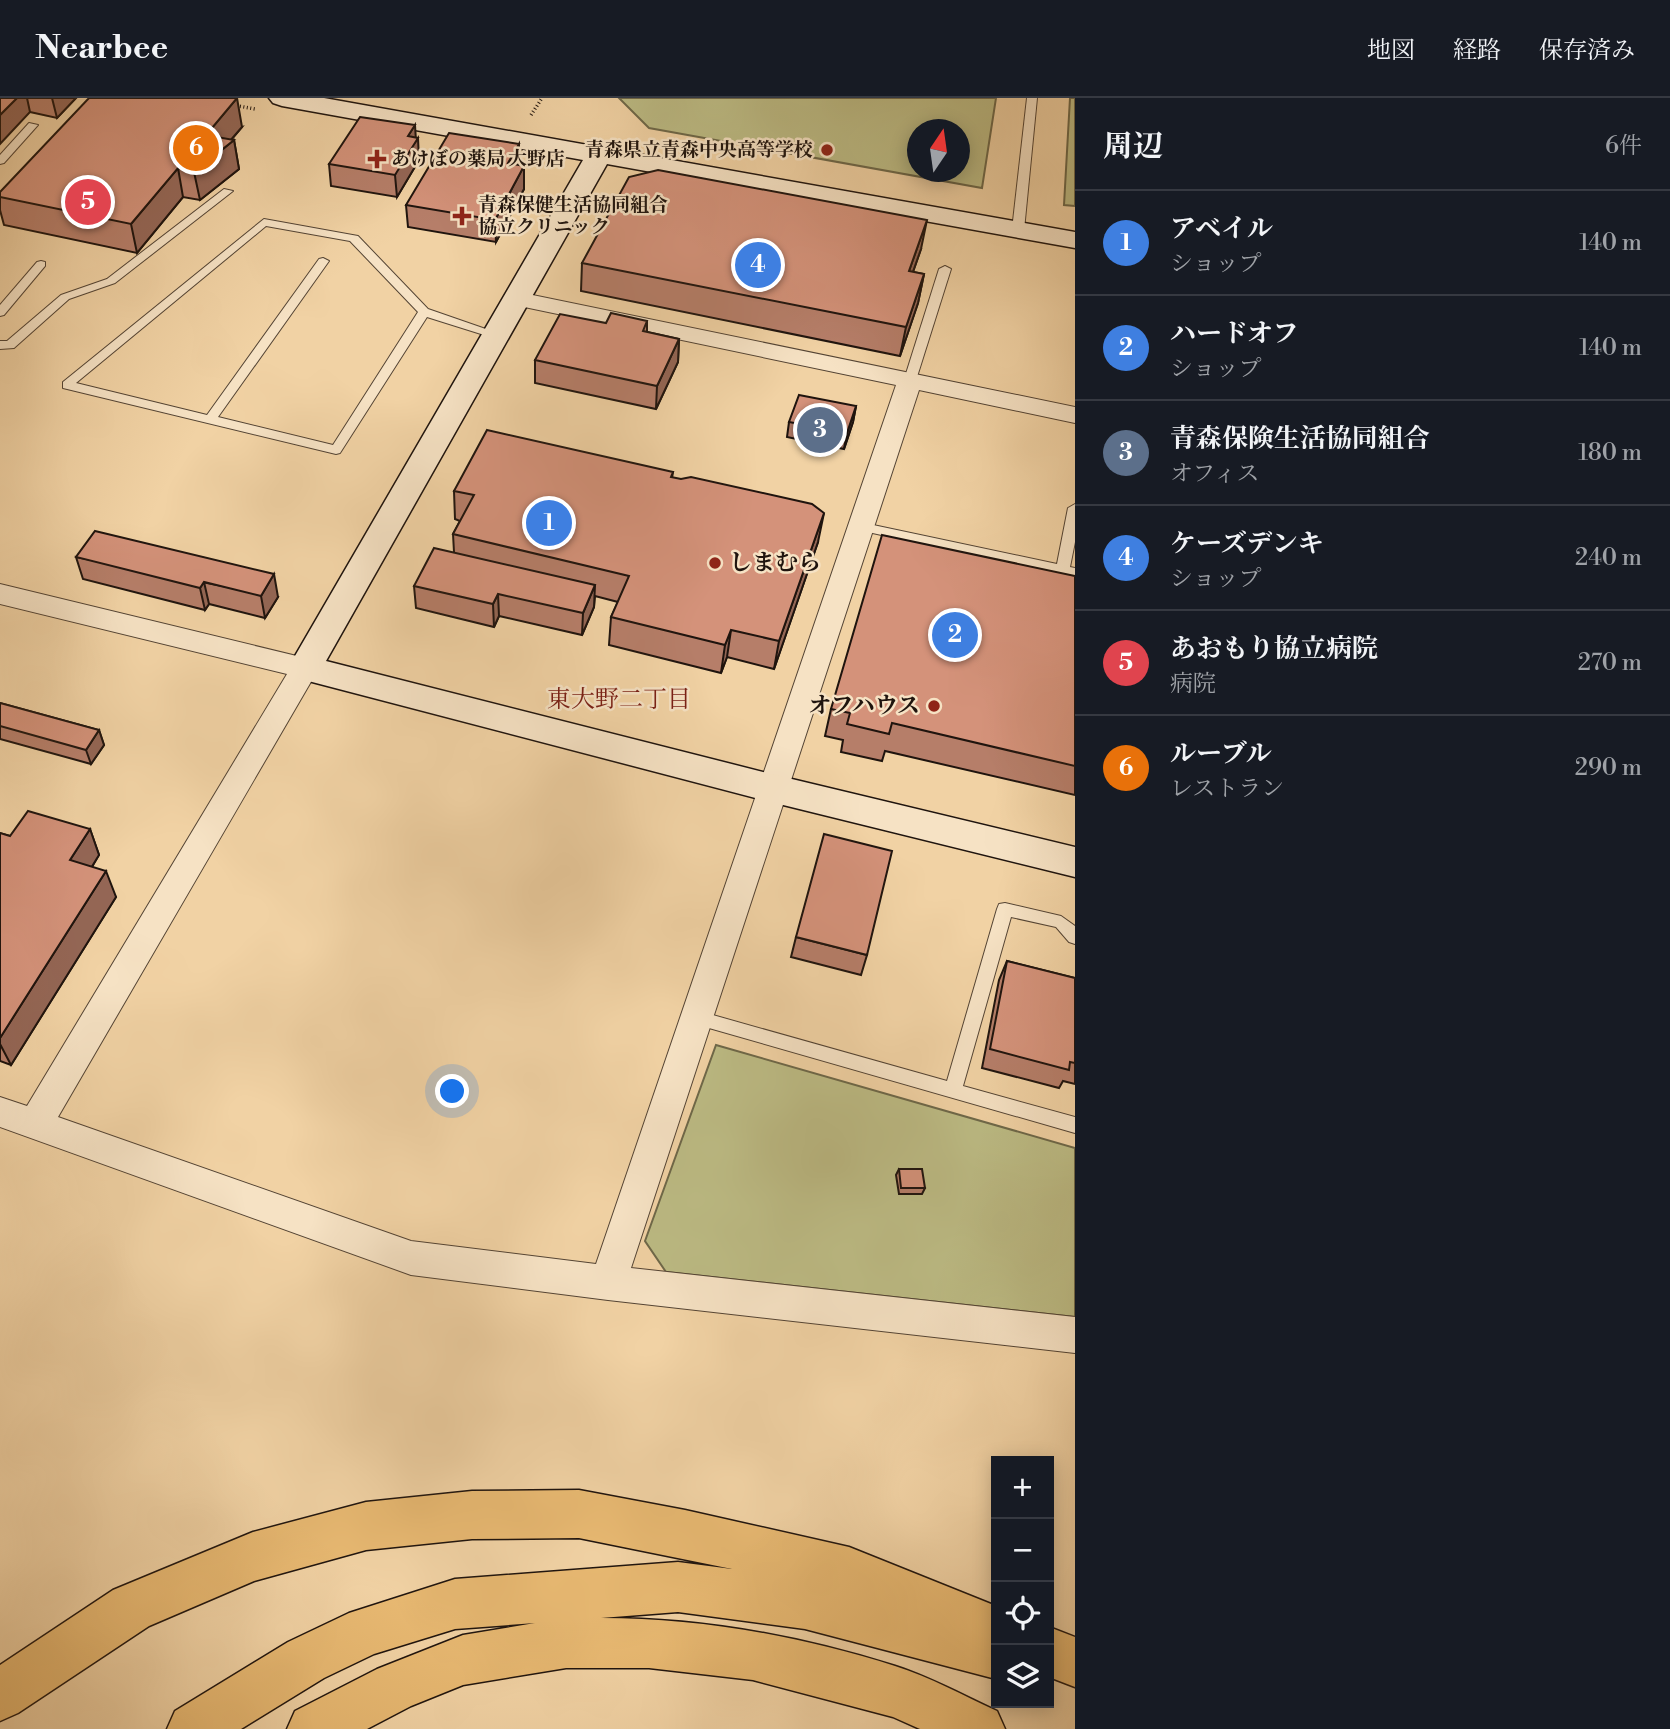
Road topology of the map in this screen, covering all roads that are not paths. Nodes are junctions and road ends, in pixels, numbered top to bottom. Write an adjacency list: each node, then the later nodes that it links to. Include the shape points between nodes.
1 (282, 98): 4 (street)
2 (1032, 98): 7 (lane)
3 (33, 125): 5 (lane)
4 (598, 155): 7 (street); 12 (street)
5 (0, 161)
6 (228, 191): 16 (lane, via 111,281 65,297 10,345)
7 (1018, 230): 8 (street)
8 (1075, 240)
9 (323, 261): 19 (lane)
10 (41, 264): 13 (lane)
11 (945, 269): 17 (lane)
12 (518, 299): 15 (street); 17 (street)
13 (0, 312)
14 (424, 312): 15 (lane); 19 (lane, via 336,450); 19 (lane, via 354,238 264,222 67,385)
15 (498, 335): 24 (street)
16 (0, 345)
17 (910, 380): 18 (street); 21 (street)
18 (1075, 415)
19 (210, 419)
20 (1075, 509): 22 (lane)
21 (859, 526): 22 (lane); 25 (street)
22 (1069, 571)
23 (0, 594): 24 (street)
24 (305, 668): 25 (street); 31 (street)
25 (771, 788): 26 (street); 28 (street)
26 (1075, 862)
27 (1075, 937): 29 (lane, via 1061,922 1005,909)
28 (695, 1017): 29 (lane); 33 (street)
29 (953, 1090): 32 (lane)
30 (0, 1112): 31 (street)
31 (35, 1124): 33 (street, via 411,1258)
32 (1075, 1125)
33 (608, 1283): 34 (street)
34 (1075, 1335)
35 (991, 1629): 41 (highway, via 849,1572 685,1534 579,1514 472,1515 366,1526 253,1557 131,1608)
36 (991, 1653): 42 (highway, via 805,1604 678,1587 455,1604 367,1631 306,1660)
37 (1054, 1654): 38 (highway)
38 (1075, 1662)
39 (1054, 1669): 40 (highway)
40 (1075, 1675)
41 (0, 1695)
42 (193, 1729)
43 (313, 1729): 44 (highway, via 463,1660 566,1643 649,1643 753,1655 896,1692)
44 (979, 1729)

